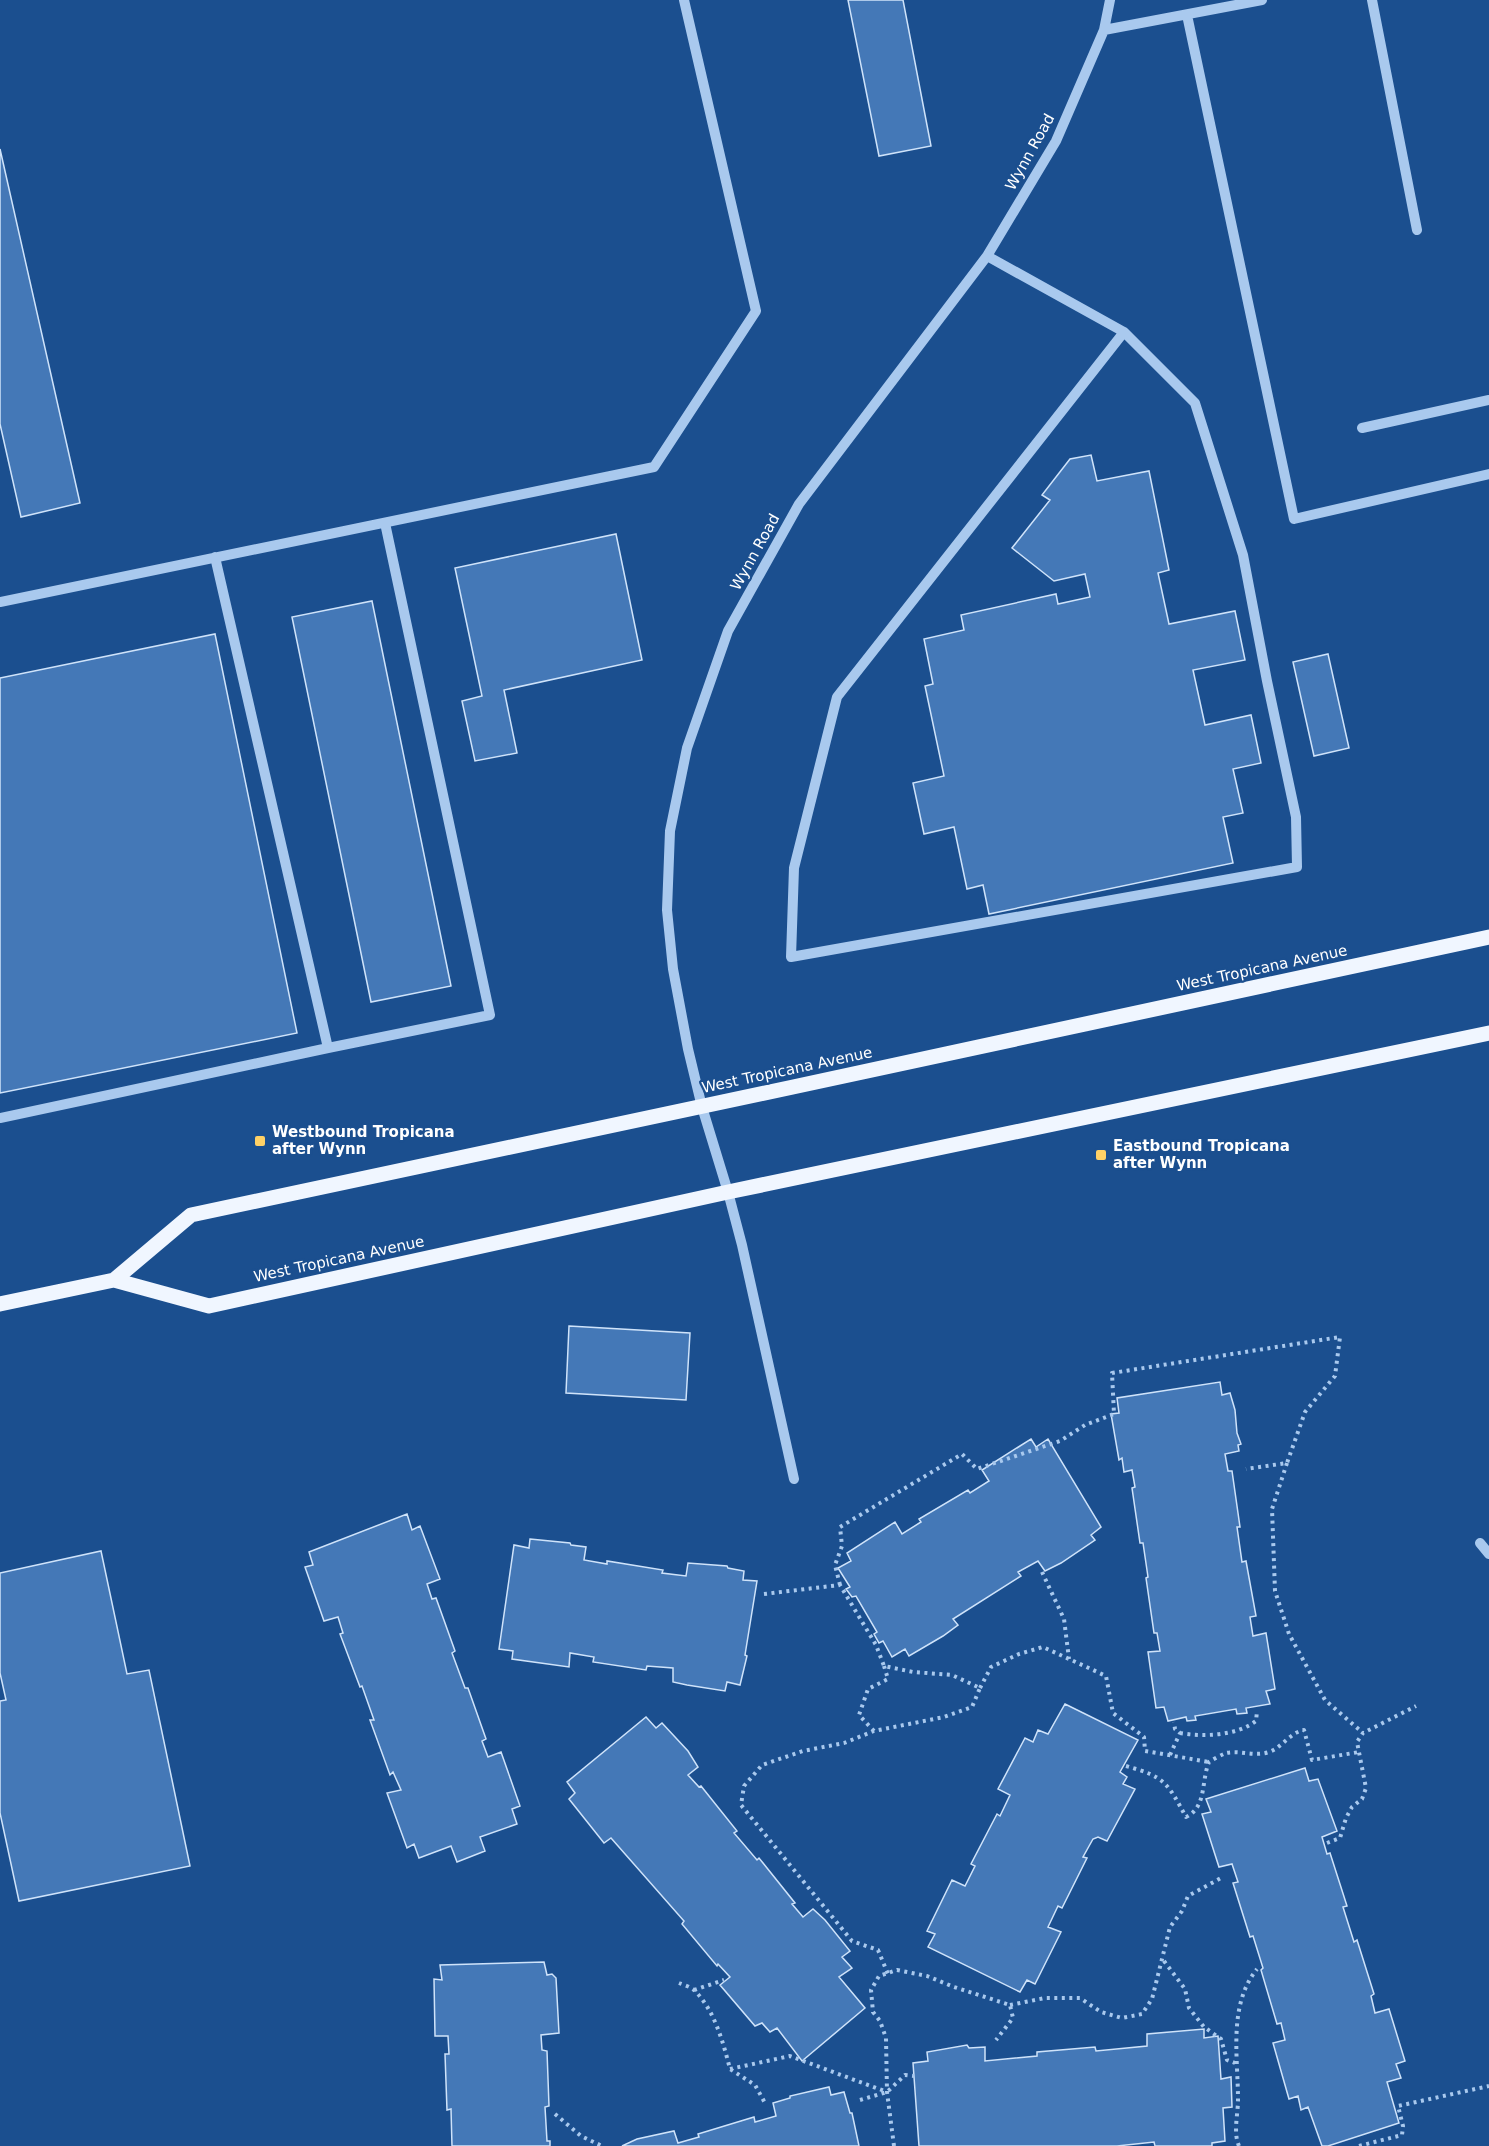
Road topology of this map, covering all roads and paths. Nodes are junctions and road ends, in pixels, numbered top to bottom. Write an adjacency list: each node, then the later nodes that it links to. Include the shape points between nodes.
1 (684, 0): 13 (street, via 756,311 654,467)
2 (1110, 0): 6 (street, Wynn Road)
3 (1262, 0): 5 (street)
4 (1372, 0): 7 (street)
5 (1187, 15): 6 (street); 12 (street, via 1294,519)
6 (1104, 30): 8 (street, Wynn Road, via 1056,141)
7 (1417, 230)
8 (987, 256): 9 (street); 19 (street, Wynn Road, via 799,504 728,631 687,748 670,831 667,910 677,993)
9 (1124, 332): 9 (street, via 837,697 794,868 790,957 1297,867 1296,817 1243,555 1195,403)
10 (1489, 400): 11 (street)
11 (1362, 428)
12 (1489, 474)
13 (385, 523): 14 (street); 18 (street, via 490,1015)
14 (215, 557): 15 (street); 18 (street)
15 (0, 602)
16 (1489, 937): 19 (main road, West Tropicana Avenue)
17 (1489, 1033): 21 (main road, West Tropicana Avenue)
18 (327, 1048): 20 (street)
19 (702, 1107): 21 (street, Wynn Road); 22 (main road, West Tropicana Avenue, via 191,1215)
20 (0, 1118)
21 (729, 1192): 22 (main road, West Tropicana Avenue, via 209,1306); 26 (street, Wynn Road)
22 (114, 1280): 23 (main road, West Tropicana Avenue)
23 (0, 1304)
24 (1287, 1463): 25 (path); 30 (path, via 1305,1412 1335,1376 1340,1337 1112,1373 1114,1414 1060,1441 977,1469 962,1454 840,1527 842,1546 835,1565); 40 (path, via 1272,1509 1275,1591 1289,1634 1325,1700)
25 (1246, 1469)
26 (794, 1479)
27 (1480, 1543): 28 (street)
28 (1489, 1554)
29 (1042, 1572): 32 (path, via 1064,1619)
30 (840, 1585): 31 (path); 33 (path)
31 (764, 1594)
32 (1069, 1660): 34 (path, via 1043,1647 1018,1654 991,1667); 42 (path, via 1107,1676 1113,1713 1144,1737 1145,1750)
33 (884, 1666): 34 (path, via 952,1675); 38 (path, via 888,1679 868,1689 859,1715)
34 (980, 1688): 38 (path, via 972,1707 944,1717)
35 (1416, 1706): 40 (path)
36 (1257, 1711): 39 (path, via 1256,1721 1247,1727 1197,1736)
37 (1174, 1722): 39 (path)
38 (874, 1731): 49 (path, via 762,1765 744,1786 741,1806 852,1941 878,1950)
39 (1180, 1733): 42 (path)
40 (1363, 1733): 41 (path, via 1357,1742)
41 (1359, 1752): 43 (path, via 1312,1760 1304,1730 1290,1735 1270,1752 1226,1753); 45 (path, via 1366,1788 1346,1818 1340,1838)
42 (1170, 1755): 43 (path)
43 (1209, 1762): 44 (path, via 1198,1807 1185,1817 1163,1780)
44 (1126, 1766)
45 (1327, 1843)
46 (1221, 1878): 47 (path, via 1188,1896 1170,1927)
47 (1163, 1960): 53 (path, via 1152,1999 1142,2013 1122,2018 1101,2012 1080,1998); 55 (path, via 1185,1989 1189,2008 1204,2027 1221,2039 1227,2060)
48 (1257, 1969): 55 (path, via 1240,2004)
49 (888, 1974): 53 (path, via 897,1970 927,1976); 59 (path, via 879,1976 870,1990 873,2012 886,2038)
50 (724, 1980): 52 (path)
51 (679, 1983): 52 (path)
52 (694, 1990): 56 (path, via 723,2039)
53 (1010, 2004): 54 (path, via 1013,2018)
54 (996, 2040)
55 (1236, 2064): 65 (path)
56 (730, 2069): 59 (path, via 790,2056); 61 (path, via 755,2085)
57 (914, 2076): 59 (path, via 905,2075)
58 (1489, 2086): 66 (path, via 1398,2106 1402,2135)
59 (887, 2092): 60 (path); 64 (path)
60 (860, 2100)
61 (765, 2103)
62 (555, 2114): 63 (path, via 581,2136)
63 (602, 2146)
64 (894, 2146)
65 (1239, 2146)
66 (1359, 2146)

